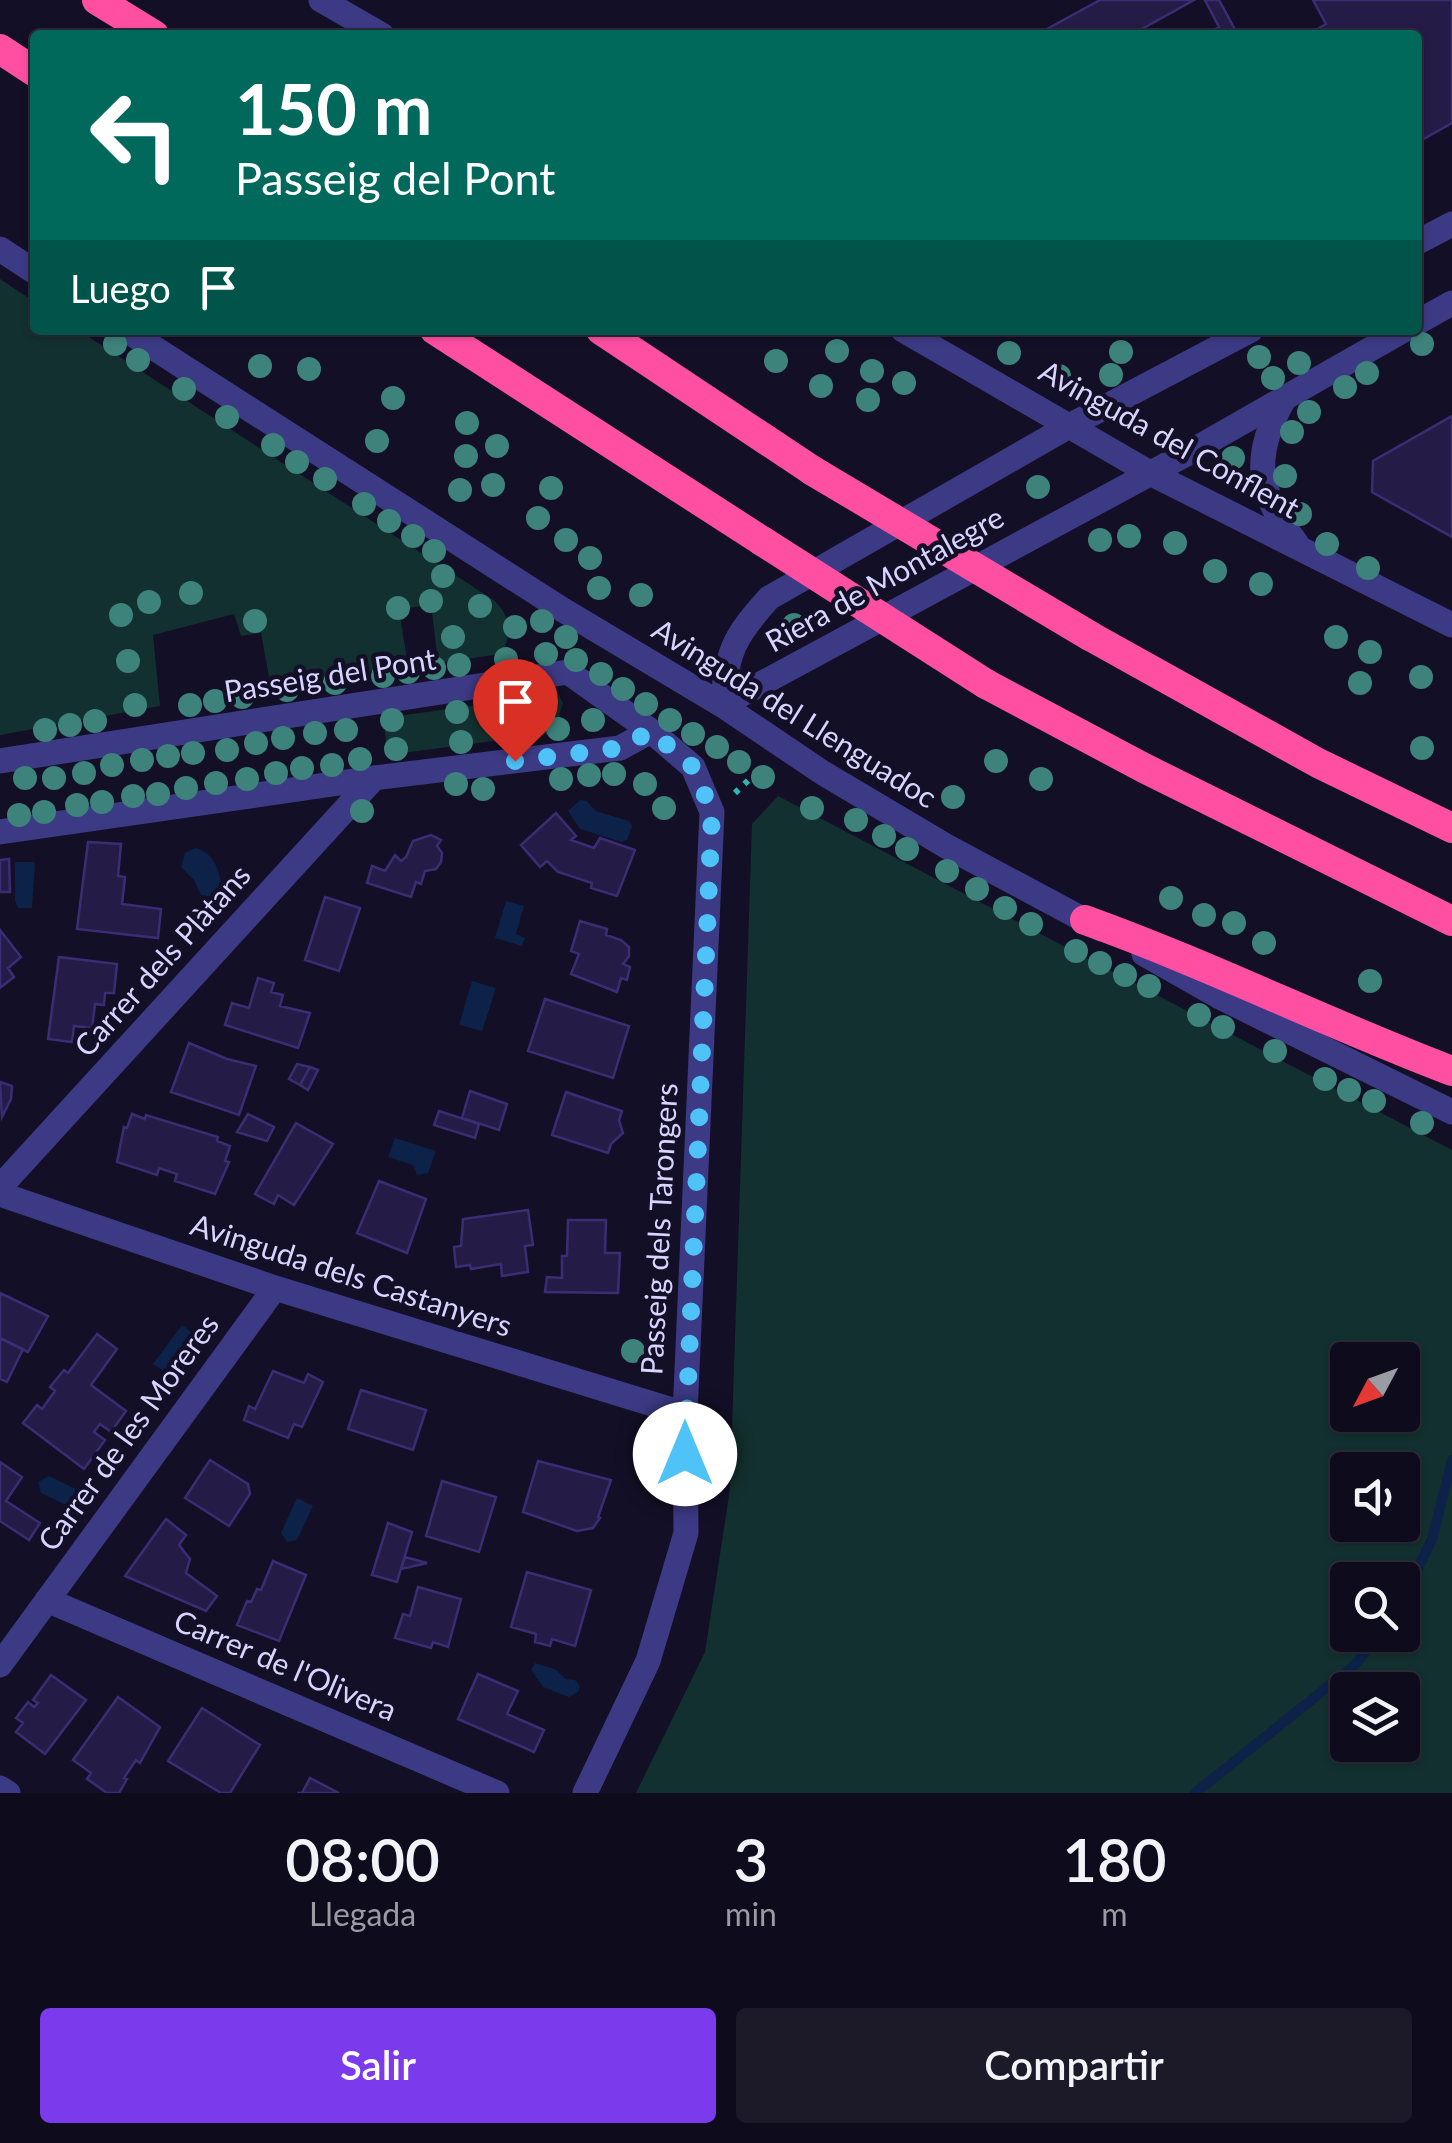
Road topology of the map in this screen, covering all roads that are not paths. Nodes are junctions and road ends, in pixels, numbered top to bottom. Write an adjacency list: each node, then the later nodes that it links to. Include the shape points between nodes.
1 (97, 0): 3 (highway)
2 (321, 0): 4 (street)
3 (146, 30)
4 (373, 30)
5 (0, 49): 6 (highway)
6 (30, 69)
7 (1452, 224): 8 (street)
8 (1422, 240)
9 (0, 249): 10 (street)
10 (30, 269)
11 (1452, 304): 12 (street)
12 (1422, 320)
13 (134, 335): 24 (street, Avinguda del Llenguadoc)
14 (443, 335): 31 (highway, bridge, via 986,684)
15 (610, 335): 28 (highway, bridge, via 813,470 1090,636 1318,763)
16 (912, 335): 20 (street, Avinguda del Conflent)
17 (1242, 335): 20 (street, Riera de Montalegre)
18 (1395, 335): 19 (street, Riera de Montalegre)
19 (1287, 395): 21 (street, Riera de Montalegre); 22 (street, Avinguda del Conflent, via 1268,427 1264,486)
20 (1071, 425): 21 (street, Avinguda del Conflent); 24 (street, Riera de Montalegre, via 768,598 727,658)
21 (1150, 473): 22 (street, Avinguda del Conflent); 24 (street, Riera de Montalegre)
22 (1300, 548): 23 (street, Avinguda del Conflent)
23 (1452, 625)
24 (722, 705): 30 (street, Avinguda del Llenguadoc, via 946,846)
25 (651, 731): 26 (street, Passeig del Pont, via 568,672); 27 (street, via 620,748); 36 (street, Passeig dels Tarongers, via 693,767 712,812)
26 (0, 761)
27 (374, 778): 29 (street); 34 (street, Carrer dels Plàtans)
28 (1452, 828)
29 (0, 832)
30 (1085, 920): 32 (highway); 33 (street, Avinguda del Llenguadoc, via 1218,996)
31 (1452, 921)
32 (1452, 1071)
33 (1452, 1112)
34 (0, 1190): 35 (street, Avinguda dels Castanyers)
35 (275, 1288): 36 (street, Avinguda dels Castanyers); 37 (street, Carrer de les Moreres)
36 (684, 1414): 42 (street, Passeig dels Tarongers, via 686,1533 648,1661)
37 (47, 1600): 38 (street, Carrer de les Moreres); 41 (street, Carrer de l'Olivera)
38 (0, 1664)
39 (0, 1788): 40 (street)
40 (8, 1793)
41 (497, 1793)
42 (584, 1793)

